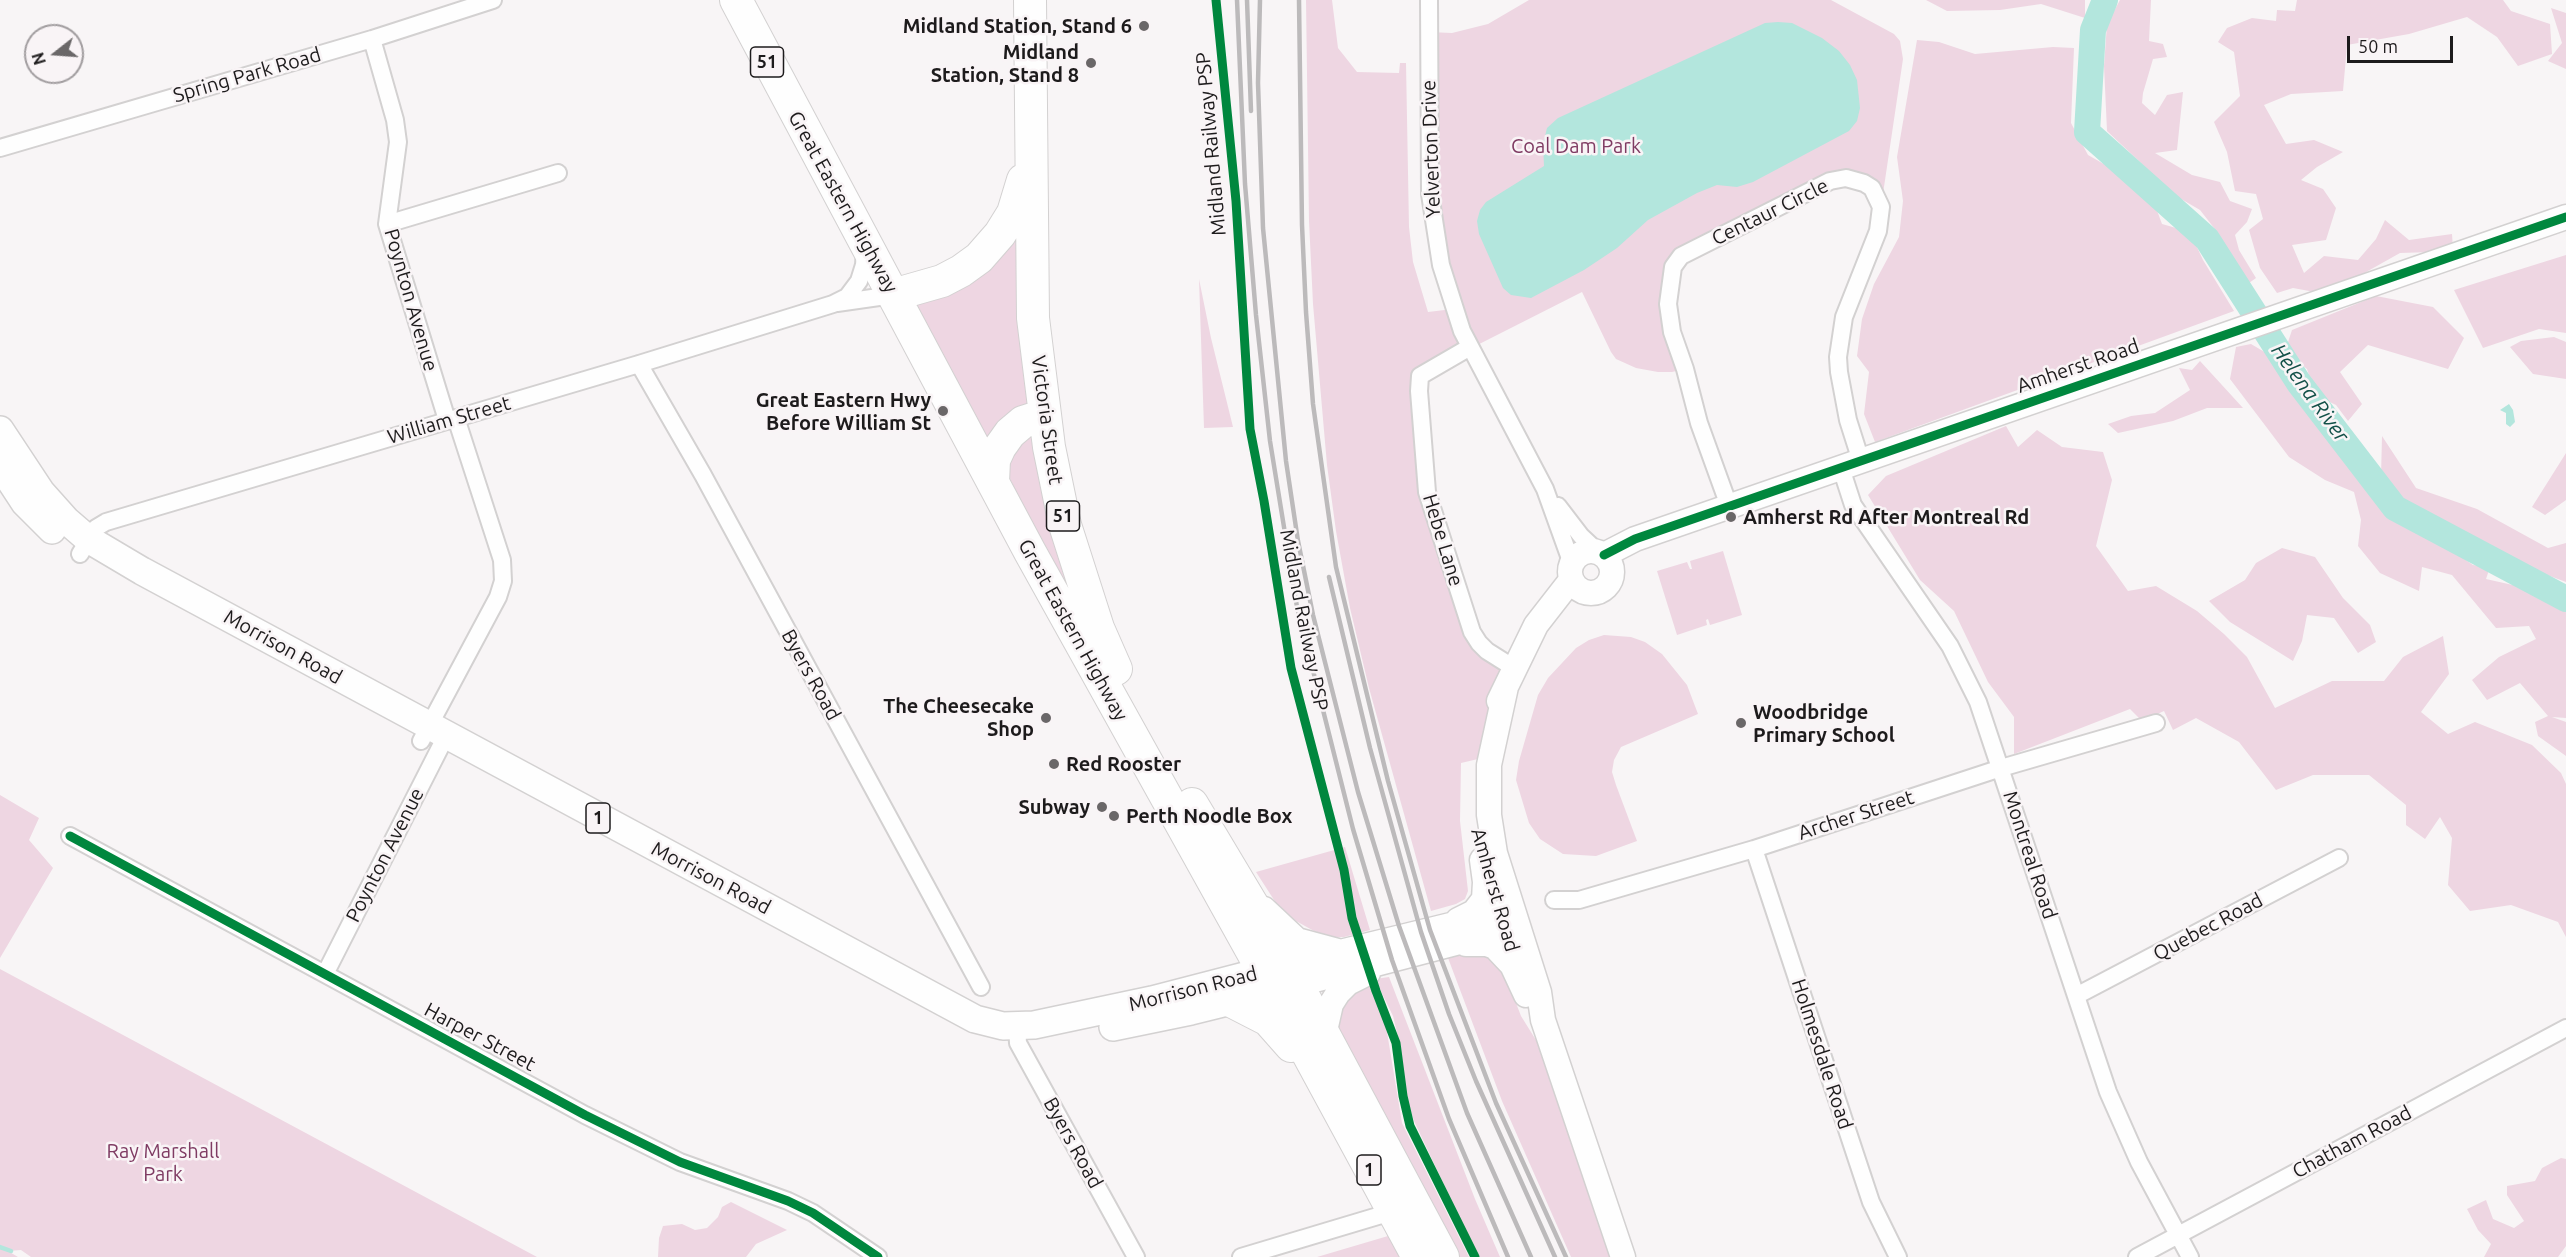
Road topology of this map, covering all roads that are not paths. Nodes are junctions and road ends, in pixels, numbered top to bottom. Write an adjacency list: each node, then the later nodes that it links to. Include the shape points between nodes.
1 (493, 0): 5 (street, Spring Park Road)
2 (1030, 0): 6 (highway, Victoria Street / 51)
3 (1429, 0): 15 (street, Yelverton Drive, via 1431,209 1450,298)
4 (734, 3): 11 (highway, Great Eastern Highway / 51)
5 (372, 39): 7 (street, Spring Park Road); 10 (street, Poynton Avenue, via 398,142)
6 (1031, 117): 12 (highway, William Street, via 1022,189 1000,234); 17 (highway, Victoria Street / 51, via 1033,318)
7 (0, 148)
8 (558, 173): 10 (street)
9 (2566, 216): 20 (street, Amherst Road)
10 (387, 224): 18 (street, Poynton Avenue)
11 (872, 253): 12 (highway, via 897,270 960,264); 13 (highway, Great Eastern Highway / 51); 14 (street, William Street, via 847,297)
12 (979, 258): 13 (highway, William Street, via 961,272)
13 (893, 295): 14 (street, William Street); 22 (highway, Great Eastern Highway / 51)
14 (833, 304): 16 (street, William Street)
15 (1470, 347): 23 (street, Yelverton Drive); 28 (street, Hebe Lane, via 1420,376 1427,492 1472,632)
16 (639, 364): 18 (street, William Street); 44 (street, Byers Road)
17 (1045, 415): 22 (highway, via 1023,422 999,447); 36 (highway, Victoria Street / 51, via 1065,525 1110,658 1161,752)
18 (452, 419): 25 (street, William Street, via 106,522 96,528); 30 (street, Poynton Avenue, via 502,560 503,581)
19 (0, 430): 25 (main road, Morrison Road / 1, via 40,492)
20 (1851, 464): 24 (street, Amherst Road); 24 (street, Centaur Circle, via 1838,357 1844,317 1878,231 1881,207 1872,188 1846,178 1830,181 1681,256 1673,267 1668,304 1672,332); 31 (street, Montreal Road, via 1853,505 1965,672)
21 (0, 465): 25 (main road, Morrison Road / 1, via 25,503)
22 (993, 482): 43 (highway, Great Eastern Highway / 51)
23 (1545, 489): 26 (street, Yelverton Drive); 27 (street, Yelverton Drive)
24 (1729, 506): 26 (street, Amherst Road, via 1635,539)
25 (84, 546): 30 (main road, Morrison Road / 1, via 142,571)
26 (1604, 559): 27 (street, via 1585,552); 27 (street, Amherst Road, via 1610,583 1606,588 1595,593)
27 (1577, 579): 28 (street, Amherst Road, via 1536,626)
28 (1510, 678): 35 (street, Amherst Road, via 1487,728 1476,773 1475,820); 38 (street, Amherst Road, via 1491,751 1488,791)
29 (2156, 723): 31 (street, Archer Street)
30 (434, 738): 42 (street, Poynton Avenue); 50 (main road, Morrison Road / 1, via 975,1019)
31 (2001, 768): 33 (street, Archer Street); 45 (street, Montreal Road)
32 (70, 836): 42 (street, Harper Street)
33 (1754, 849): 37 (street, Archer Street, via 1579,900); 60 (street, Holmesdale Road, via 1871,1202)
34 (2339, 858): 45 (street, Quebec Road)
35 (1482, 860): 38 (street, Amherst Road); 39 (street, via 1485,891 1481,905)
36 (1243, 887): 40 (street, via 1298,940); 43 (highway, Victoria Street / 51)
37 (1554, 900)
38 (1508, 920): 39 (street, Morrison Road); 46 (street, Amherst Road); 48 (street, Amherst Road, via 1539,992)
39 (1450, 935): 40 (street, Morrison Road); 41 (street, Morrison Road); 46 (street, via 1495,947 1512,965)
40 (1343, 951): 43 (street, Morrison Road)
41 (1378, 963): 43 (street, Morrison Road); 51 (street, via 1371,973 1348,983 1338,993)
42 (325, 974): 54 (street, Harper Street, via 680,1162 813,1213)
43 (1280, 978): 47 (main road, Morrison Road / 1); 50 (main road, Morrison Road / 1, via 1152,1000 1056,1021); 51 (highway, Great Eastern Highway / 1)
44 (981, 987)
45 (2076, 996): 53 (street, Montreal Road, via 2123,1130)
46 (1527, 998): 48 (street, Amherst Road)
47 (1231, 1001): 50 (main road, Morrison Road / 1, via 1043,1041); 51 (highway, via 1268,1020 1299,1056)
48 (1544, 1020): 59 (street, Amherst Road)
49 (2566, 1028): 53 (street, Chatham Road)
50 (1018, 1035): 55 (street, Byers Road)
51 (1318, 1049): 52 (highway, Great Eastern Highway / 1)
52 (1404, 1208): 56 (street); 57 (highway, Great Eastern Highway / 1); 58 (highway, Great Eastern Highway / 1)
53 (2178, 1235): 61 (street, Chatham Road); 62 (street, Montreal Road)
54 (878, 1257)
55 (1136, 1257)
56 (1243, 1257)
57 (1418, 1257)
58 (1443, 1257)
59 (1623, 1257)
60 (1898, 1257)
61 (2137, 1257)
62 (2190, 1257)

